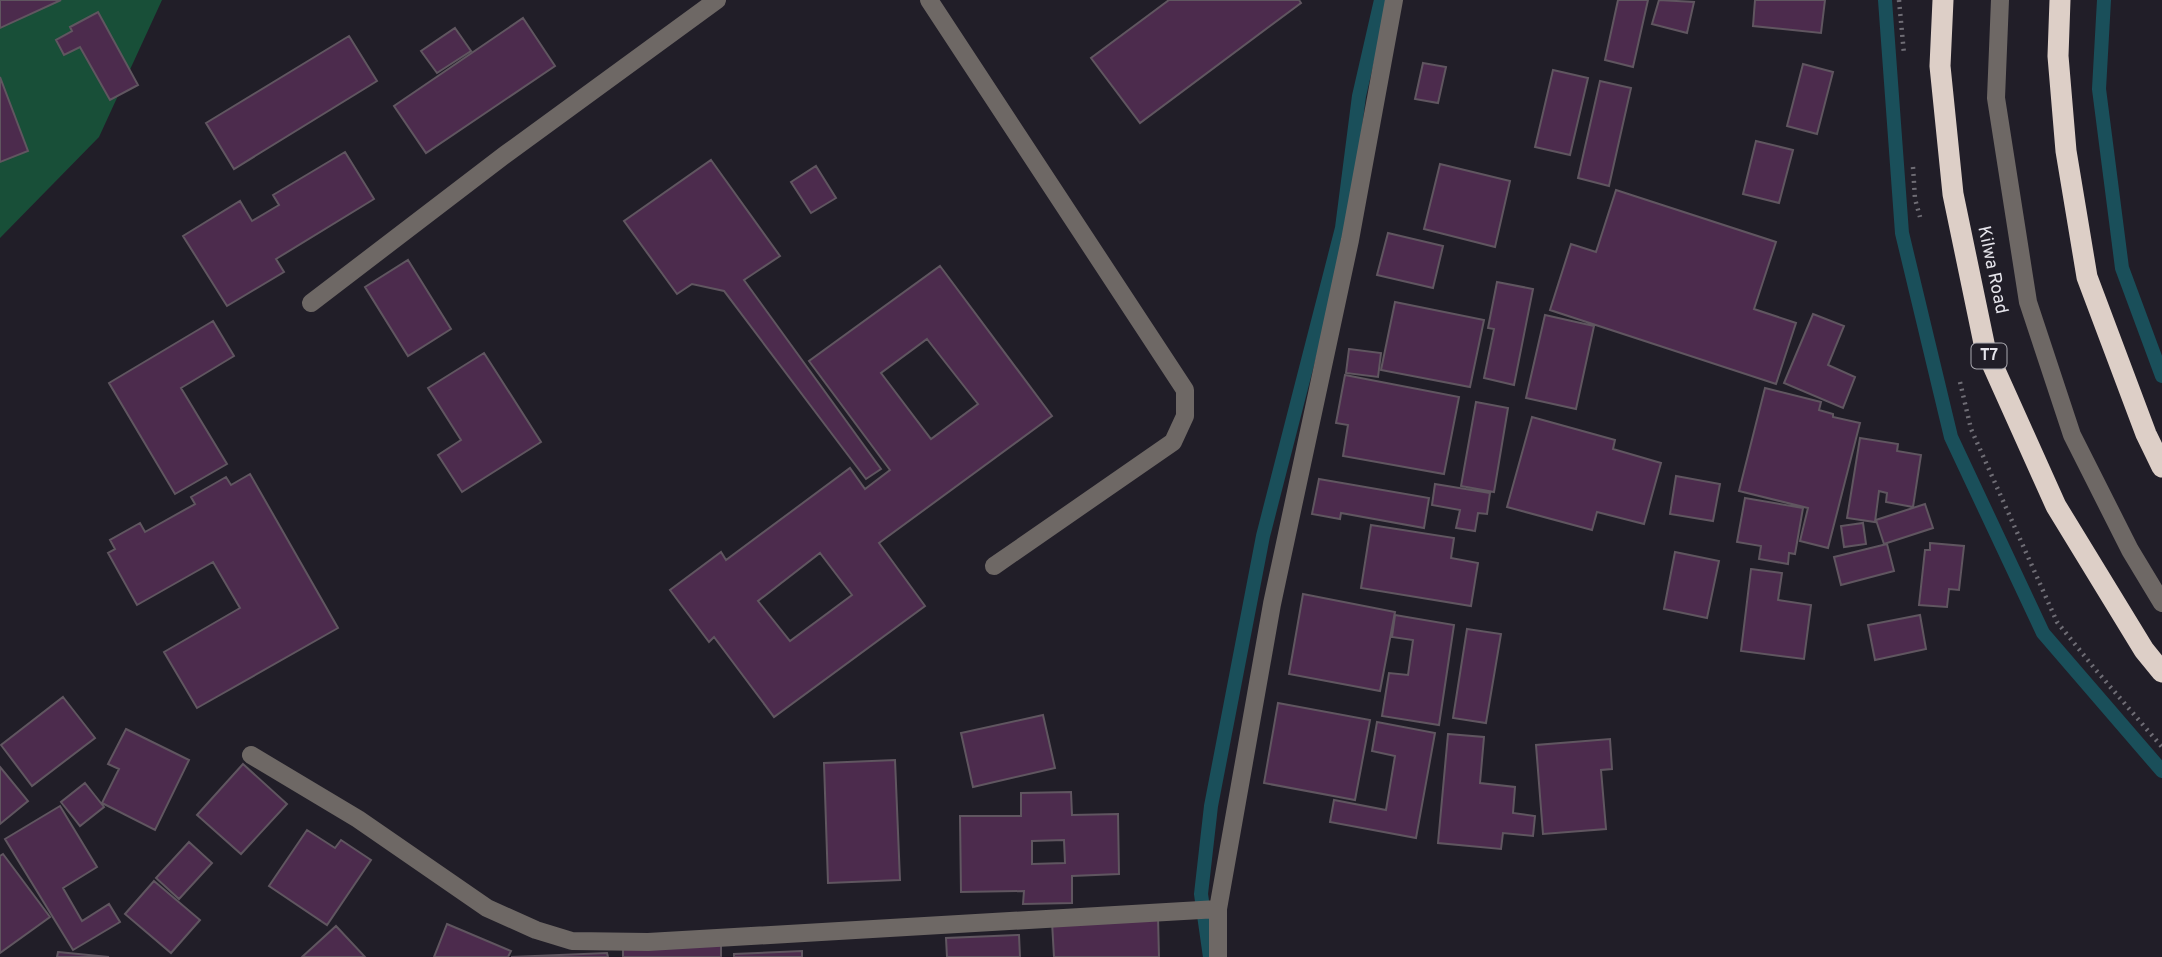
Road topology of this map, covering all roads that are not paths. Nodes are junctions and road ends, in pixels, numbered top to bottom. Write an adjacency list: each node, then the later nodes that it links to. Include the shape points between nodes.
1 (717, 0): 7 (street)
2 (929, 0): 9 (street, via 1185,390 1185,416 1174,442)
3 (1394, 0): 13 (street, via 1350,240 1272,604)
4 (1942, 0): 11 (highway, Kilwa Road / T7, via 1940,66 1953,194 1985,348 2056,506)
5 (2000, 0): 10 (street, via 1997,98 2028,302 2072,435)
6 (2060, 0): 8 (highway, via 2058,56 2066,151 2087,277)
7 (311, 303)
8 (2162, 467)
9 (994, 566)
10 (2162, 603)
11 (2162, 672)
12 (251, 754): 13 (street, via 358,819 488,908 572,941 648,942)
13 (1218, 909): 14 (street)
14 (1218, 957)

